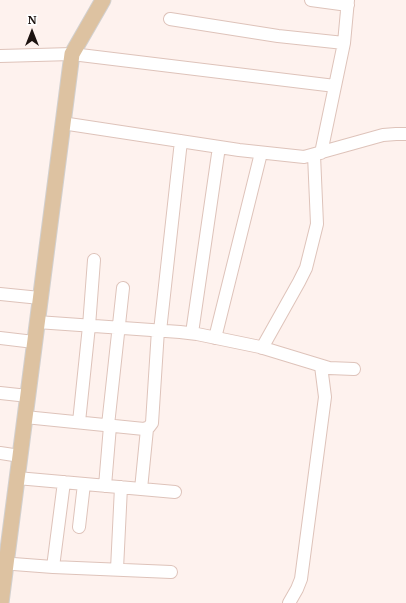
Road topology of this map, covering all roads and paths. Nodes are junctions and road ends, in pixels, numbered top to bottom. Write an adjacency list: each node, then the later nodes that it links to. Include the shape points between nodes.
1 (103, 0): 6 (main road)
2 (311, 0): 3 (street)
3 (348, 2): 5 (street)
4 (170, 19): 5 (street, via 278,36)
5 (344, 43): 8 (street)
6 (72, 54): 7 (street); 8 (street); 9 (main road)
7 (0, 56)
8 (335, 86): 14 (street)
9 (62, 123): 11 (street); 18 (main road)
10 (401, 134): 14 (street, via 383,135)
11 (181, 141): 12 (street); 22 (street)
12 (219, 147): 13 (street); 23 (street)
13 (261, 153): 14 (street, via 304,157); 25 (street)
14 (317, 154): 27 (street, via 317,224 306,268)
15 (94, 260): 20 (street)
16 (123, 288): 21 (street)
17 (0, 294): 18 (street)
18 (40, 298): 19 (main road)
19 (37, 322): 20 (street); 26 (main road)
20 (89, 326): 21 (street); 33 (street)
21 (119, 328): 22 (street); 34 (street)
22 (159, 330): 23 (street); 35 (street, via 152,423)
23 (192, 333): 25 (street)
24 (0, 338): 26 (street)
25 (215, 338): 27 (street)
26 (34, 342): 31 (main road)
27 (262, 348): 28 (street)
28 (321, 366): 29 (street); 51 (street, via 325,397 301,579)
29 (354, 369)
30 (0, 394): 31 (street)
31 (28, 396): 32 (main road)
32 (25, 417): 33 (street); 37 (main road)
33 (79, 422): 34 (street)
34 (109, 425): 35 (street); 41 (street)
35 (147, 429): 43 (street)
36 (0, 454): 37 (street)
37 (20, 456): 38 (main road)
38 (17, 478): 39 (street); 46 (main road)
39 (64, 482): 40 (street); 47 (street)
40 (84, 484): 41 (street); 45 (street)
41 (104, 486): 42 (street)
42 (121, 487): 43 (street); 48 (street)
43 (141, 489): 44 (street)
44 (175, 492)
45 (79, 527)
46 (3, 563): 47 (street); 50 (main road)
47 (53, 567): 48 (street)
48 (117, 569): 49 (street)
49 (172, 572)
50 (1, 603)
51 (289, 603)

